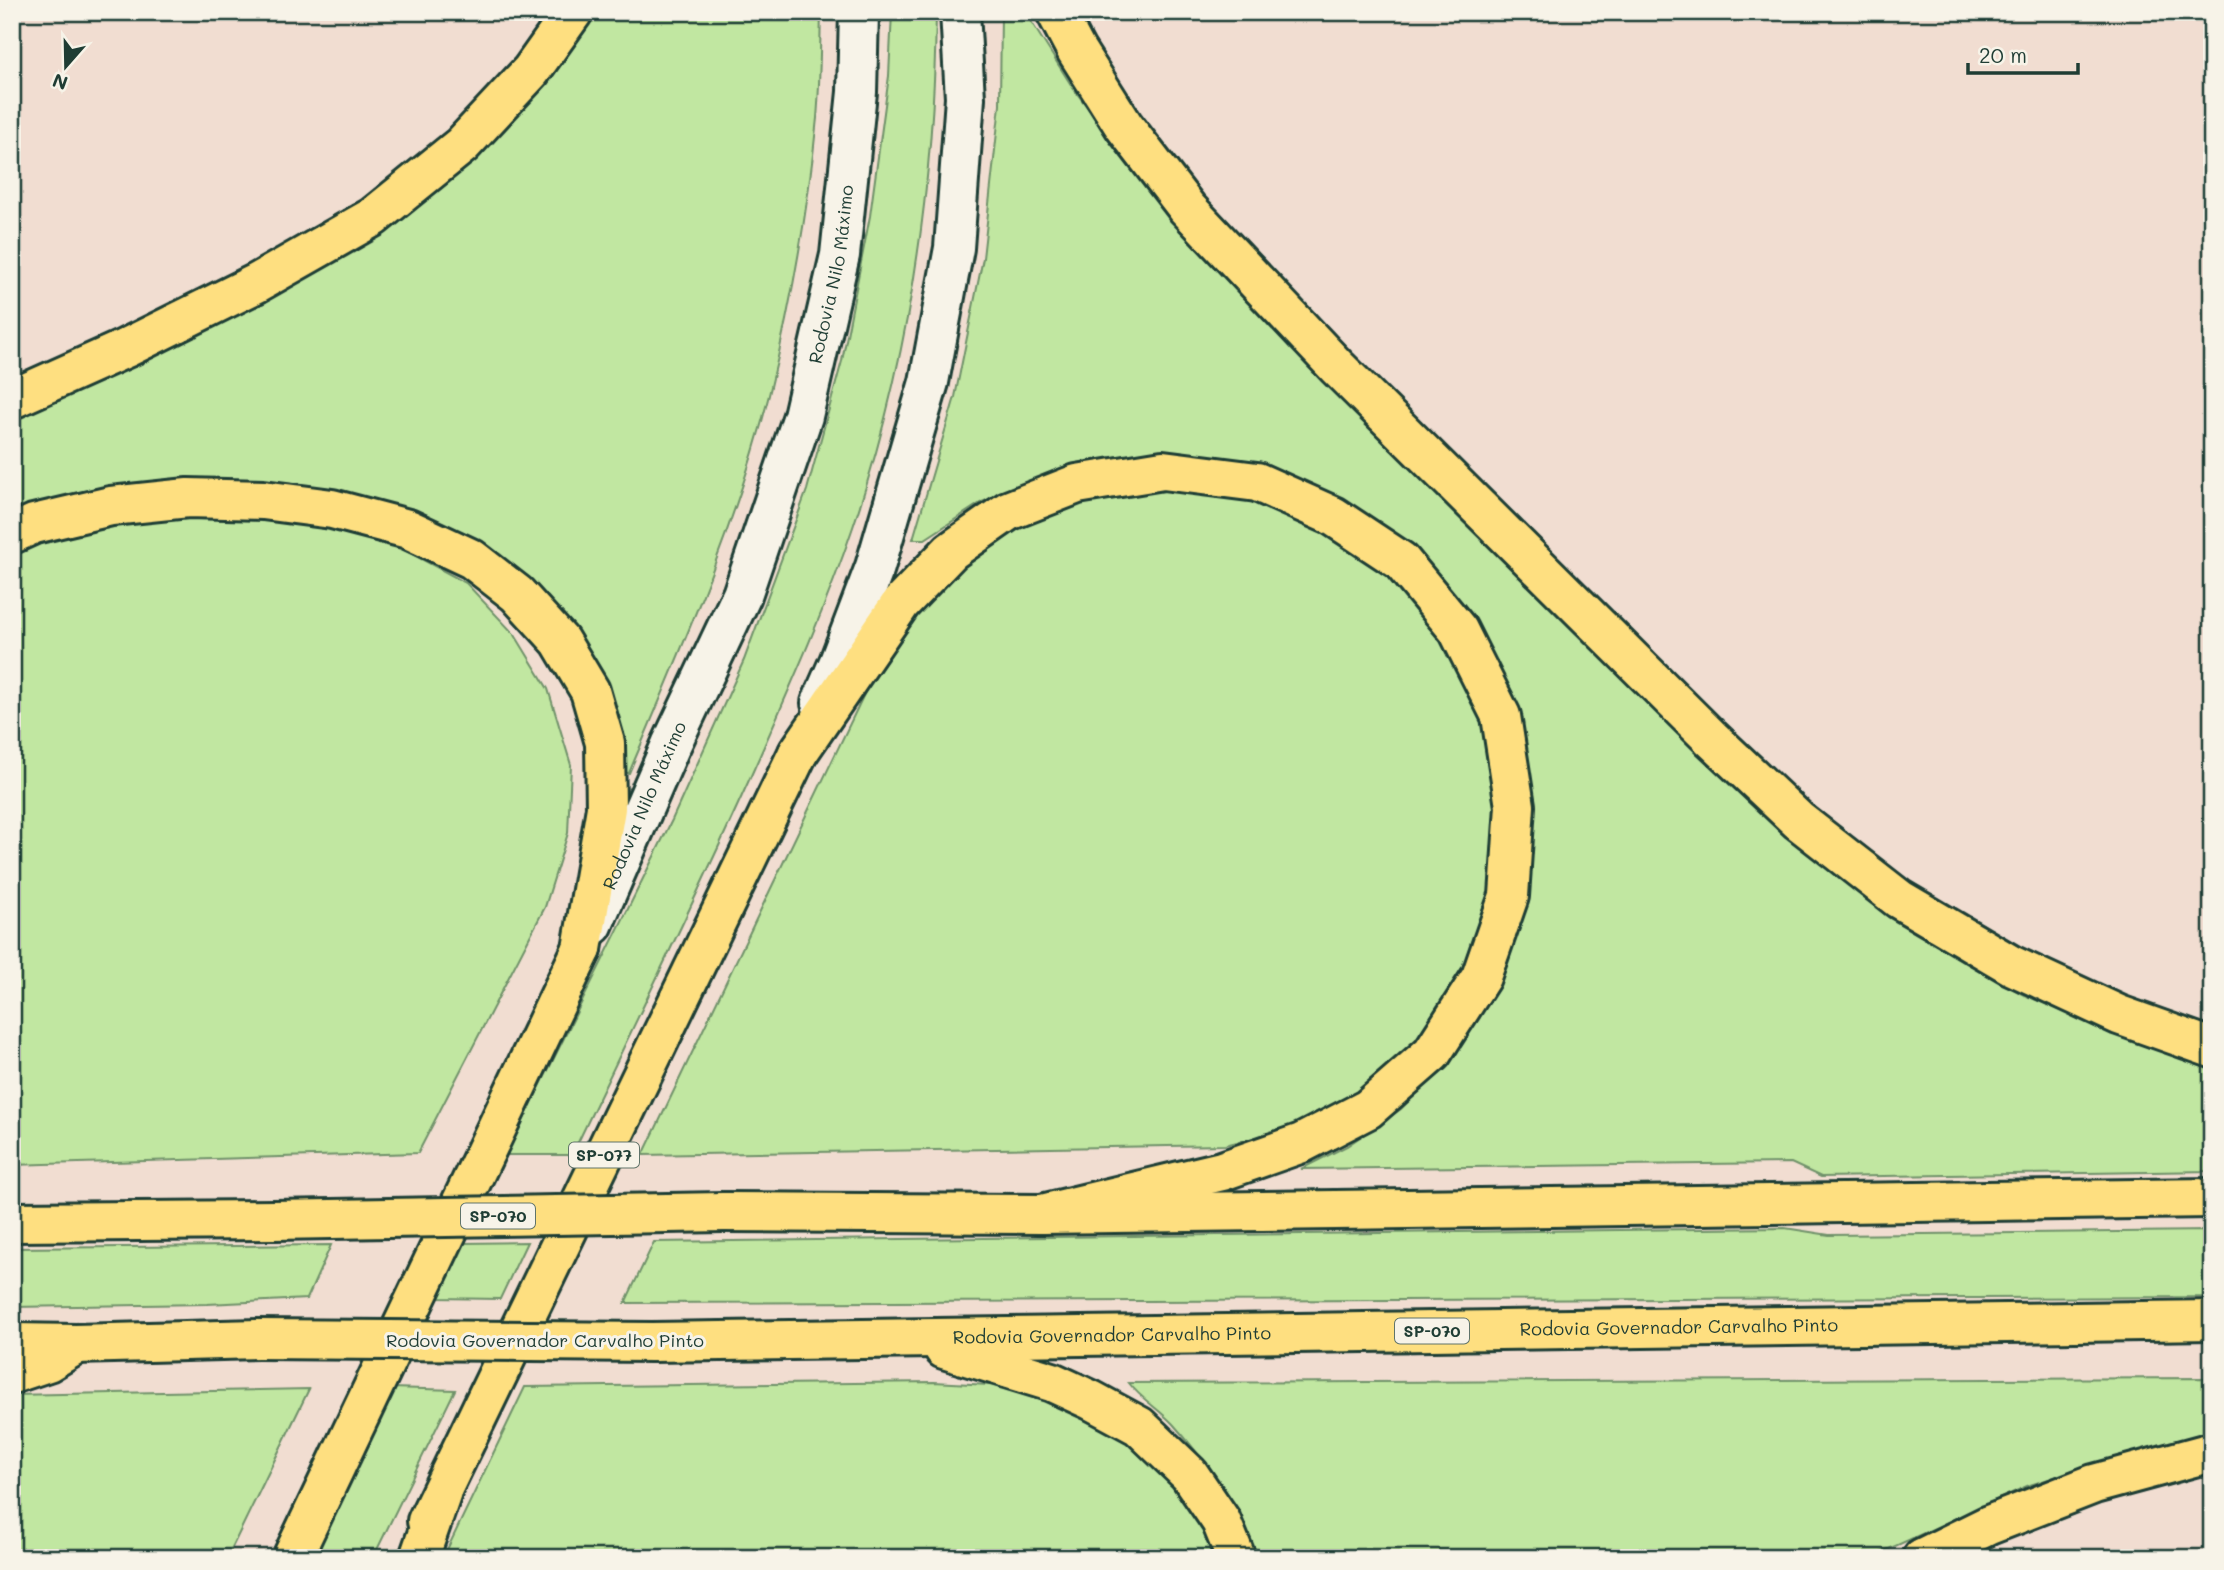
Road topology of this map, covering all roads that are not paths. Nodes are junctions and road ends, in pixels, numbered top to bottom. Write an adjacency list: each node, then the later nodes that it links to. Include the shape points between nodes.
1 (573, 12): 5 (main road, via 531,71 462,145 373,217 257,283)
2 (859, 12): 8 (main road, Rodovia Nilo Máximo, via 857,92 841,255 803,416 742,595)
3 (960, 12): 7 (main road, SP-077, via 965,98 954,248 929,383 874,567)
4 (1056, 12): 9 (main road, via 1124,126 1187,208 1337,367 1799,821 1899,899 2011,965 2119,1015)
5 (12, 399)
6 (12, 534): 8 (main road, via 34,524 111,506 188,498 263,500 332,509 408,529 472,559 516,594 560,641 590,691 605,743 606,808)
7 (799, 753): 12 (main road, via 901,603 951,551 1008,511 1077,484 1163,470 1257,482 1333,516 1401,561 1458,630 1501,716 1515,806 1509,896 1481,977 1432,1053 1368,1109 1302,1143 1222,1171); 21 (main road, SP-077)
8 (582, 949): 22 (main road, Rodovia Nilo Máximo)
9 (2212, 1048)
10 (2212, 1198): 12 (main road, SP-070)
11 (12, 1203): 14 (main road)
12 (1042, 1214): 14 (main road, SP-070, bridge, via 723,1212)
13 (12, 1222): 14 (main road, SP-070)
14 (89, 1223)
15 (2212, 1320): 16 (main road, Rodovia Governador Carvalho Pinto / SP-070)
16 (912, 1339): 18 (main road, Rodovia Governador Carvalho Pinto / SP-070, bridge, via 258,1339); 25 (main road, via 1052,1382 1139,1426 1189,1474 1221,1521)
17 (12, 1343): 18 (main road, Rodovia Governador Carvalho Pinto / SP-070)
18 (76, 1344): 19 (main road, via 48,1362)
19 (12, 1374)
20 (2212, 1452): 26 (main road, via 2094,1484 1989,1525)
21 (442, 1492): 23 (main road, SP-077); 24 (main road)
22 (292, 1558)
23 (409, 1558)
24 (419, 1558)
25 (1236, 1558)
26 (1923, 1558)

